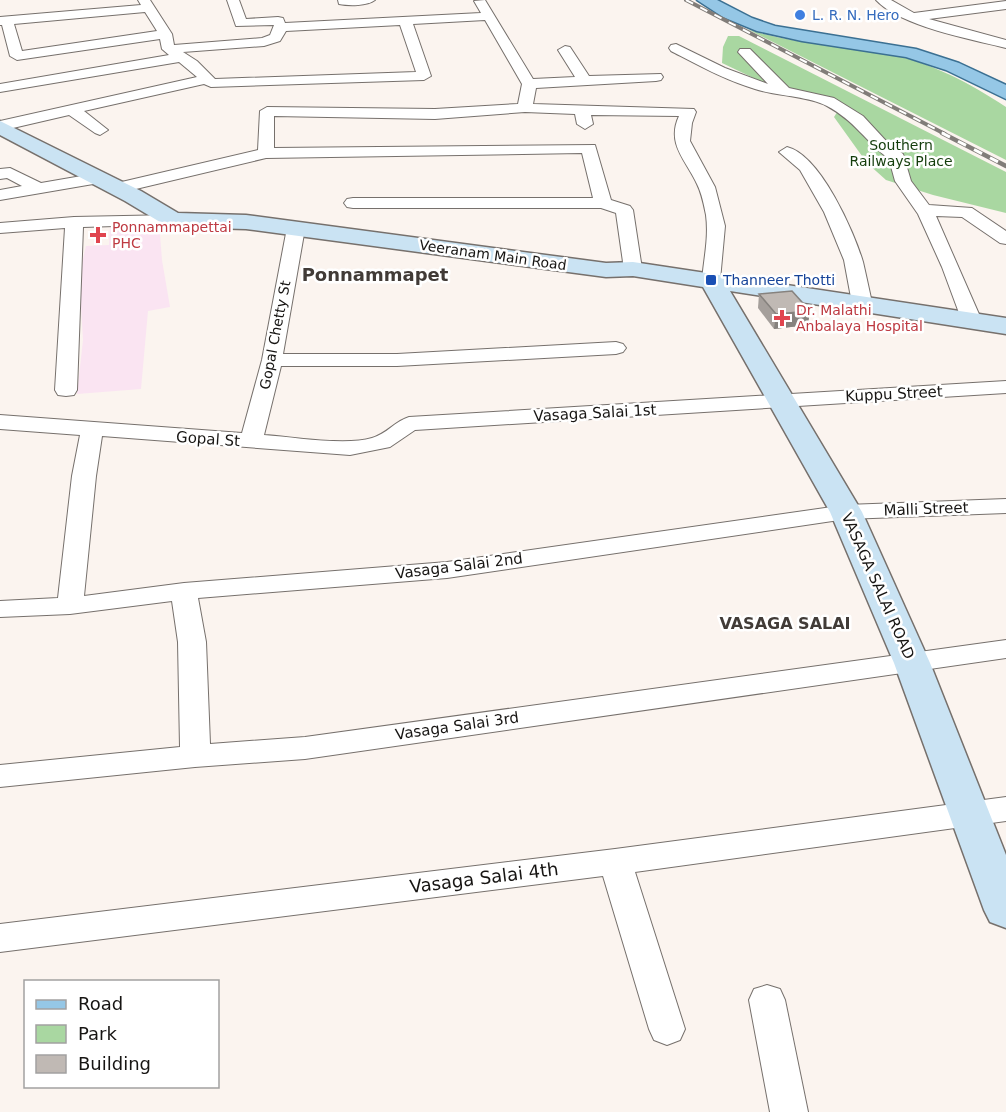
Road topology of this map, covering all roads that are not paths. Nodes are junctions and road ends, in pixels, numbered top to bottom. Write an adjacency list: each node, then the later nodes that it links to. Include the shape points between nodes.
1 (60, 0): 13 (street)
2 (233, 0): 18 (street, via 241,23 278,21)
3 (369, 0): 9 (street)
4 (479, 0): 14 (street)
5 (705, 0): 35 (main road, via 771,30 932,58)
6 (716, 0): 32 (main road, via 778,26 934,53)
7 (882, 0): 15 (street)
8 (968, 0): 12 (street)
9 (343, 1)
10 (146, 4): 13 (street); 19 (street)
11 (1006, 5): 12 (street)
12 (982, 9): 15 (street)
13 (64, 15): 17 (street); 22 (street, via 58,34)
14 (488, 16): 16 (street); 31 (street)
15 (912, 17): 20 (street)
16 (405, 20): 18 (street); 27 (street)
17 (3, 21): 22 (street, via 17,56)
18 (281, 27): 25 (street, via 275,38 264,42)
19 (165, 34): 22 (street); 25 (street)
20 (1006, 44)
21 (676, 48): 34 (street, via 720,71)
22 (67, 50): 26 (street, via 84,69)
23 (565, 50): 30 (street)
24 (745, 52): 34 (street)
25 (176, 53): 26 (street); 29 (street)
26 (95, 72): 33 (street); 36 (street, via 105,74)
27 (424, 76): 37 (street); 43 (street)
28 (656, 77): 30 (street)
29 (207, 79): 36 (street); 37 (street, via 211,83)
30 (585, 81): 31 (street)
31 (529, 84): 40 (street)
32 (1006, 84)
33 (0, 89): 38 (street)
34 (784, 92): 55 (street, via 829,101 858,119 897,157 903,180)
35 (1006, 93)
36 (129, 96): 39 (street); 41 (street)
37 (346, 96): 43 (street); 47 (street, via 267,111)
38 (9, 104)
39 (148, 107)
40 (525, 108): 42 (street); 43 (street)
41 (71, 109): 44 (street); 45 (street)
42 (582, 110): 46 (street); 62 (street, via 689,112 681,131 682,144 706,185 716,223)
43 (435, 114)
44 (0, 126): 50 (main road, Veeranam Main Road)
45 (100, 130)
46 (589, 148): 47 (street); 54 (street)
47 (266, 153): 50 (street)
48 (787, 153): 63 (street, via 807,166 833,212 853,260)
49 (0, 174): 51 (street, via 10,173)
50 (109, 183): 51 (street); 56 (main road, Veeranam Main Road)
51 (40, 189): 52 (street)
52 (0, 195)
53 (353, 203): 54 (street)
54 (603, 203): 61 (street, via 624,210)
55 (923, 210): 60 (street, via 966,212); 64 (street)
56 (173, 220): 57 (street); 59 (main road, Veeranam Main Road)
57 (74, 222): 58 (street); 69 (street)
58 (0, 228)
59 (296, 228): 61 (main road, Veeranam Main Road, via 606,270); 67 (street, Gopal Chetty St)
60 (1006, 239)
61 (633, 269): 62 (main road, Veeranam Main Road)
62 (711, 280): 63 (main road, Veeranam Main Road); 70 (main road, VASAGA SALAI ROAD)
63 (862, 303): 64 (main road, Veeranam Main Road)
64 (972, 321): 65 (main road, Veeranam Main Road)
65 (1006, 326)
66 (616, 348): 67 (street, via 397,360)
67 (272, 360): 74 (street, Gopal Chetty St)
68 (1006, 387): 70 (street, Kuppu Street)
69 (66, 390)
70 (782, 400): 72 (street, Vasaga Salai 1st); 76 (main road, VASAGA SALAI ROAD)
71 (0, 422): 73 (street, Gopal St)
72 (409, 424): 74 (street, Gopal St, via 391,440 361,447)
73 (92, 431): 74 (street, Gopal St); 78 (street)
74 (251, 441)
75 (1006, 506): 76 (street, Malli Street)
76 (846, 512): 77 (street, Vasaga Salai 2nd, via 447,570); 81 (main road, VASAGA SALAI ROAD)
77 (184, 591): 78 (street, Vasaga Salai 2nd); 82 (street, via 192,642)
78 (70, 606): 79 (street, Vasaga Salai 2nd)
79 (0, 609)
80 (1006, 649): 81 (street, Vasaga Salai 3rd)
81 (912, 663): 82 (street, Vasaga Salai 3rd, via 305,748); 84 (main road, VASAGA SALAI ROAD)
82 (195, 756): 83 (street, Vasaga Salai 3rd)
83 (0, 776)
84 (987, 812): 85 (street, Vasaga Salai 4th); 86 (main road, VASAGA SALAI ROAD)
85 (615, 862): 87 (street, Vasaga Salai 4th); 89 (street)
86 (1006, 910)
87 (0, 938)
88 (767, 1000): 90 (street)
89 (667, 1029)
90 (789, 1112)

